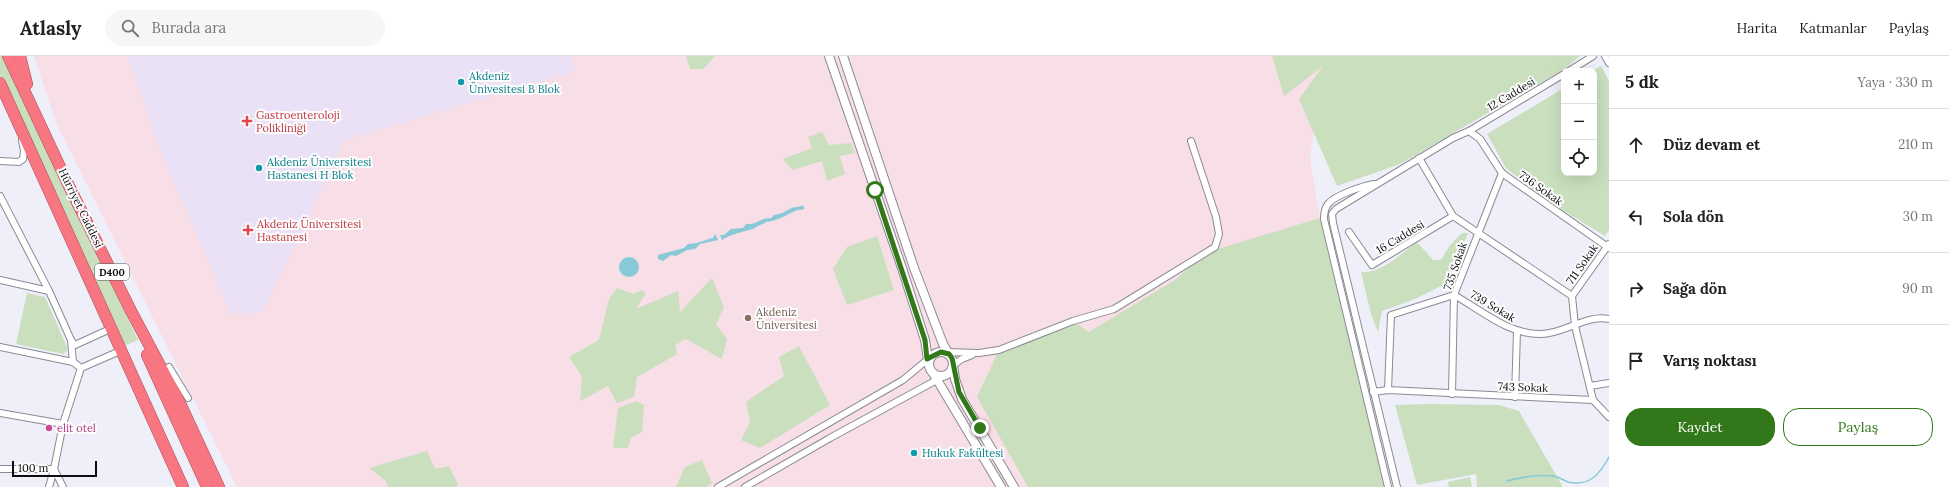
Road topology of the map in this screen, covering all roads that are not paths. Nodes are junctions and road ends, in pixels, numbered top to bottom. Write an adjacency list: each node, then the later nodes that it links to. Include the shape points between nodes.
1 (8, 56): 13 (highway, Hürriyet Caddesi / D400)
2 (20, 56): 13 (highway)
3 (829, 56): 44 (street)
4 (843, 56): 38 (street, via 914,268)
5 (1593, 56): 8 (street)
6 (1605, 56): 7 (street)
7 (1609, 63)
8 (1574, 68)
9 (1561, 76): 14 (street, 12 Caddesi)
10 (0, 83): 12 (highway, Hürriyet Caddesi)
11 (0, 98): 12 (highway)
12 (18, 123): 17 (street, via 24,151 23,159 19,162); 22 (highway, Hürriyet Caddesi)
13 (45, 131): 20 (highway, Hürriyet Caddesi / D400)
14 (1472, 133): 16 (street, 12 Caddesi, via 1461,133); 18 (street, 736 Sokak, via 1480,139)
15 (1191, 141): 39 (street, via 1216,217 1219,234 1215,247 1114,309 1060,326 999,350)
16 (1419, 158): 19 (street, 12 Caddesi); 23 (street)
17 (0, 161)
18 (1502, 174): 25 (street, 735 Sokak); 26 (street, 736 Sokak)
19 (1374, 184): 48 (street, via 1369,190 1336,208 1332,219); 68 (street, via 1335,199 1328,204 1324,219)
20 (69, 186): 62 (highway); 63 (highway, Hürriyet Caddesi / D400)
21 (0, 196): 28 (street)
22 (56, 206): 33 (highway, Hürriyet Caddesi); 61 (highway)
23 (1453, 216): 24 (street, 16 Caddesi, via 1372,266); 25 (street)
24 (1349, 232)
25 (1478, 233): 29 (street, 735 Sokak); 30 (street)
26 (1608, 246): 30 (street, 711 Sokak)
27 (0, 280): 28 (street)
28 (49, 291): 35 (street)
29 (1454, 295): 34 (street, 739 Sokak); 47 (street, 739 Sokak, via 1391,315); 49 (street, 735 Sokak)
30 (1572, 296): 32 (street)
31 (1609, 320): 32 (street, 739 Sokak, via 1599,317)
32 (1575, 326): 34 (street, 739 Sokak, via 1541,334); 46 (street)
33 (110, 329): 35 (street, via 75,345); 37 (highway, Hürriyet Caddesi)
34 (1517, 331): 50 (street)
35 (71, 340): 40 (street)
36 (0, 347): 40 (street)
37 (120, 351): 43 (street); 60 (highway, Hürriyet Caddesi)
38 (947, 353): 39 (street); 41 (street); 44 (street, via 937,352)
39 (980, 353): 41 (street)
40 (73, 362): 43 (street)
41 (953, 365): 44 (street, via 950,372); 67 (street, via 962,399)
42 (169, 367): 51 (street)
43 (81, 368): 55 (street)
44 (934, 368): 64 (street, via 903,380); 65 (street, via 830,438); 66 (street)
45 (1609, 383): 46 (street)
46 (1590, 386): 52 (street)
47 (1388, 390): 48 (street, 743 Sokak); 49 (street, 743 Sokak)
48 (1374, 392): 69 (street)
49 (1452, 394): 50 (street, 743 Sokak)
50 (1515, 397): 52 (street, 743 Sokak)
51 (188, 398)
52 (1593, 400): 54 (street)
53 (0, 413): 55 (street)
54 (1609, 418)
55 (63, 424): 57 (street)
56 (0, 469): 57 (street)
57 (54, 469): 58 (street); 59 (street)
58 (49, 487)
59 (63, 487)
60 (183, 487)
61 (190, 487)
62 (207, 487)
63 (220, 487)
64 (718, 487)
65 (745, 487)
66 (1000, 487)
67 (1014, 487)
68 (1388, 487)
69 (1397, 487)

